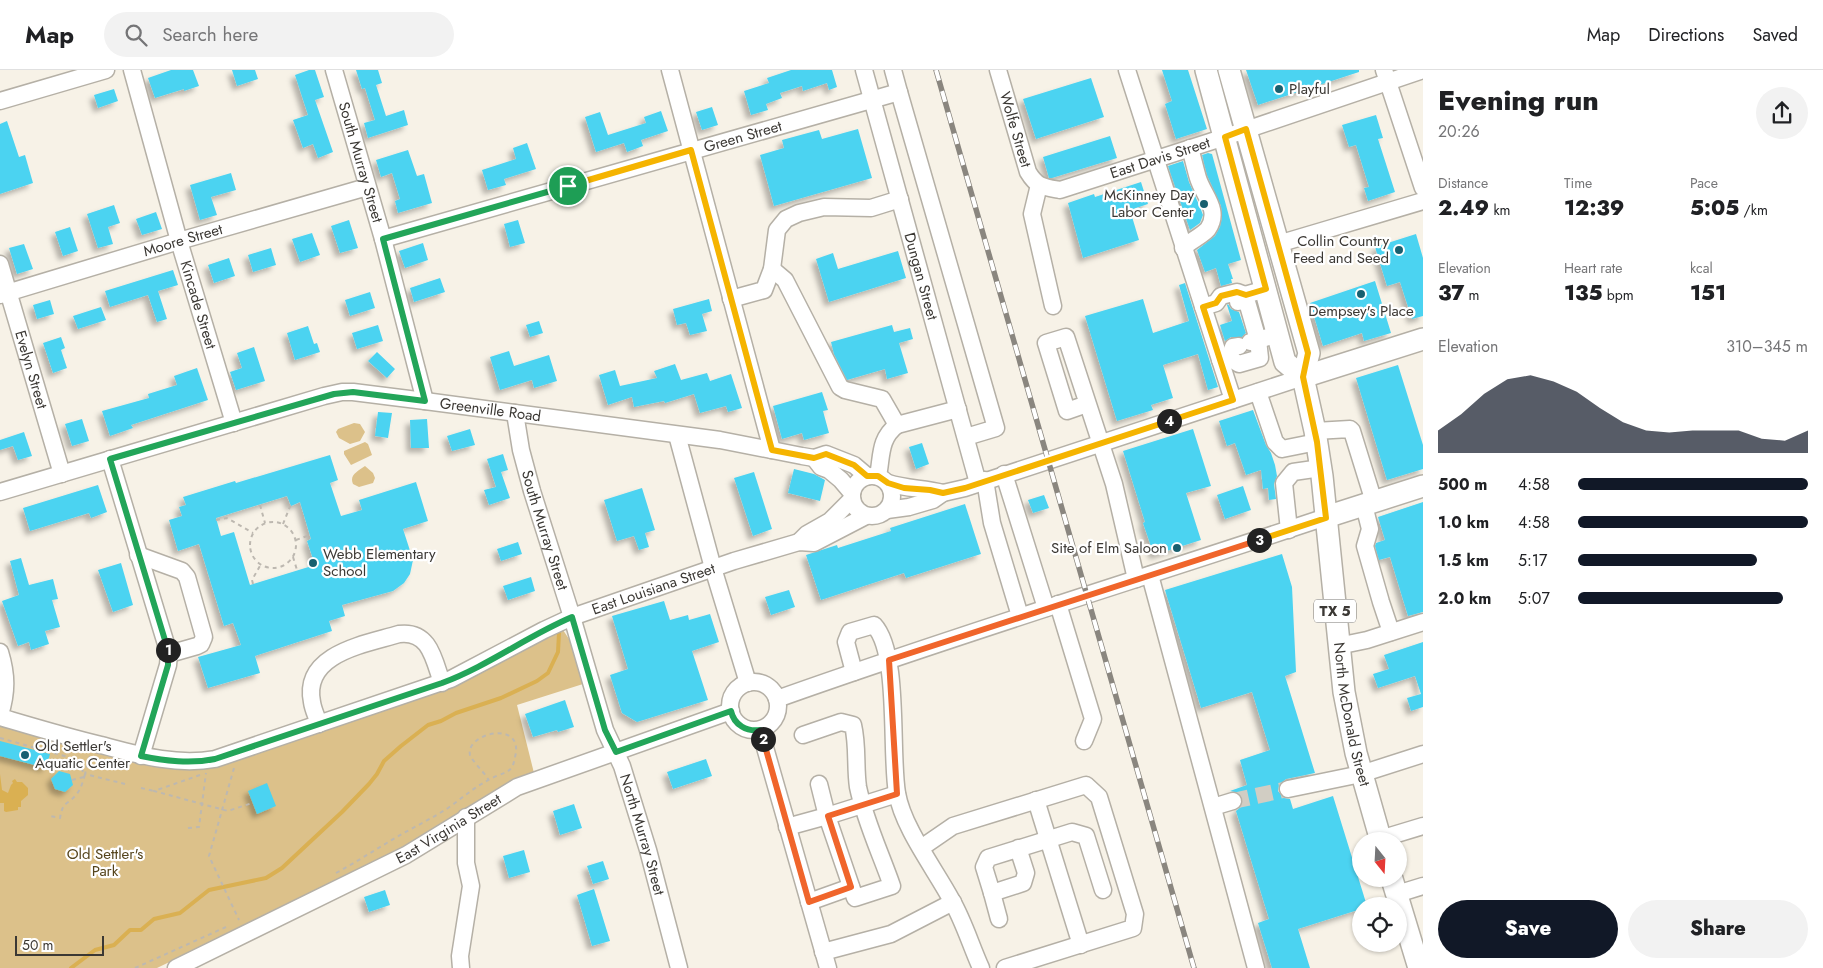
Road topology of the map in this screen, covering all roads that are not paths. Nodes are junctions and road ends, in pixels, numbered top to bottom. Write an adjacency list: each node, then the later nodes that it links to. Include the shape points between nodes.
1 (106, 70): 12 (street)
2 (132, 70): 28 (street, Kincade Street)
3 (334, 70): 23 (street, South Murray Street)
4 (670, 70): 20 (street)
5 (864, 70): 15 (street, Dungan Street)
6 (893, 70): 14 (street)
7 (998, 70): 22 (street, Wolfe Street, via 1028,172)
8 (1126, 70): 21 (street)
9 (1206, 70): 18 (main road)
10 (1230, 70): 17 (main road, TX 5)
11 (1423, 70): 13 (street, East Davis Street)
12 (84, 73): 16 (street)
13 (1386, 76): 17 (street, East Davis Street); 24 (street)
14 (899, 92): 15 (street, Green Street); 51 (street, via 996,428)
15 (872, 99): 20 (street, Green Street); 25 (street, Dungan Street)
16 (0, 101)
17 (1246, 129): 18 (street, East Davis Street); 29 (main road, TX 5)
18 (1225, 137): 19 (street, East Davis Street); 33 (main road)
19 (1190, 148): 21 (street, East Davis Street); 30 (street, via 1198,179 1213,210 1207,230)
20 (691, 150): 27 (street, Green Street); 35 (street)
21 (1156, 158): 22 (street, East Davis Street, via 1060,190); 30 (street)
22 (1039, 185): 37 (street, via 1032,214)
23 (368, 188): 27 (street, South Murray Street); 28 (street, Moore Street)
24 (1423, 188)
25 (900, 199): 32 (street, via 871,208 824,207 786,219 777,230); 45 (street, Dungan Street)
26 (1423, 202): 29 (street)
27 (383, 239): 43 (street, South Murray Street)
28 (180, 241): 34 (street, Moore Street); 47 (street, Kincade Street)
29 (1278, 244): 40 (main road, TX 5, via 1308,353)
30 (1183, 248): 36 (street)
31 (0, 264): 34 (street, Evelyn Street)
32 (772, 269): 35 (street, via 764,290); 48 (street, via 785,280 840,387 882,399)
33 (1266, 289): 36 (street); 39 (main road)
34 (4, 294): 57 (street, Evelyn Street)
35 (731, 299): 53 (street)
36 (1226, 302): 39 (street); 39 (street)
37 (1053, 306)
38 (1423, 339): 40 (main road)
39 (1246, 347): 40 (main road, via 1286,362); 42 (street)
40 (1303, 377): 41 (street); 50 (main road, North McDonald Street / TX 5)
41 (1258, 392): 42 (street); 50 (street, via 1275,442 1282,448)
42 (1233, 400): 52 (street)
43 (425, 401): 46 (street, Greenville Road); 47 (street, Greenville Road, via 342,392)
44 (1087, 404): 52 (street)
45 (958, 409): 48 (street); 51 (street, Dungan Street)
46 (515, 413): 49 (street, Greenville Road); 76 (street, South Murray Street, via 526,470)
47 (234, 423): 55 (street, Greenville Road)
48 (897, 425): 59 (street, via 884,440)
49 (677, 435): 53 (street, Greenville Road); 72 (street)
50 (1316, 436): 56 (main road, North McDonald Street / TX 5); 65 (street, via 1352,430)
51 (966, 437): 60 (street, Dungan Street)
52 (1099, 443): 58 (street); 73 (street)
53 (772, 450): 54 (street, Greenville Road)
54 (814, 458): 59 (street, Greenville Road, via 826,454); 64 (street, Greenville Road, via 821,467 841,480)
55 (110, 459): 57 (street, Greenville Road); 71 (street)
56 (1321, 468): 68 (main road, North McDonald Street / TX 5); 69 (street, via 1293,472 1284,484)
57 (62, 474): 62 (street, Greenville Road)
58 (1004, 474): 60 (street); 74 (street)
59 (878, 478): 63 (street, via 904,488); 64 (street, via 857,482); 66 (street, via 892,493)
60 (981, 481): 63 (street); 75 (street, Dungan Street)
61 (1423, 486): 65 (main road)
62 (0, 492)
63 (943, 493): 66 (street, via 933,500)
64 (852, 496): 67 (street, via 856,509); 70 (street, East Louisiana Street, via 830,521)
65 (1369, 504): 68 (main road); 78 (street, via 1370,529 1365,546)
66 (887, 510): 67 (street, via 878,516)
67 (866, 516): 70 (street, East Louisiana Street, via 814,543)
68 (1326, 518): 69 (street); 79 (main road, North McDonald Street / TX 5)
69 (1289, 530): 73 (street)
70 (799, 542): 72 (street, East Louisiana Street)
71 (138, 555): 81 (street); 81 (street, via 182,571 187,577 204,637 197,646)
72 (712, 568): 76 (street, East Louisiana Street); 85 (street)
73 (1143, 577): 74 (street); 103 (street)
74 (1052, 606): 75 (street); 92 (street, via 1093,719)
75 (1020, 616): 82 (street)
76 (572, 617): 84 (street, East Louisiana Street); 93 (street, North Murray Street, via 605,730)
77 (1423, 622): 78 (street)
78 (1391, 632): 79 (street)
79 (1338, 646): 96 (main road, North McDonald Street / TX 5)
80 (0, 652): 88 (street, via 6,682)
81 (169, 654): 95 (street)
82 (889, 660): 83 (street); 83 (street, via 880,632 874,625 850,632 846,642); 99 (street)
83 (854, 672): 86 (street)
84 (442, 683): 89 (street, East Louisiana Street); 89 (street, via 430,650 415,634 399,634 340,652 324,663 314,681 312,702)
85 (748, 683): 86 (street, via 764,684); 87 (street, via 735,692)
86 (778, 699): 90 (street, via 779,710 772,724)
87 (731, 711): 90 (street, via 742,727); 93 (street, East Virginia Street)
88 (0, 716): 95 (street, East Louisiana Street)
89 (319, 724): 95 (street, East Louisiana Street, via 204,761 181,762)
90 (760, 730): 107 (street)
91 (803, 735): 102 (street, via 841,722 853,725)
92 (1084, 741)
93 (616, 752): 105 (street, East Virginia Street, via 525,784); 127 (street, North Murray Street, via 645,840)
94 (1423, 754): 96 (street)
95 (141, 756)
96 (1361, 774): 98 (street); 108 (main road, North McDonald Street / TX 5)
97 (819, 784): 104 (street)
98 (1288, 789)
99 (897, 794): 102 (street); 111 (street)
100 (1036, 800): 110 (street); 111 (street, via 953,826); 122 (street, via 1086,784 1099,797 1102,806 1135,914 1133,928)
101 (1233, 802): 103 (street)
102 (863, 805): 104 (street); 114 (street, via 892,886 855,898)
103 (1214, 807): 130 (street)
104 (828, 816): 107 (street); 114 (street)
105 (466, 817): 125 (street, East Virginia Street, via 406,855); 126 (street, via 466,863 471,886)
106 (1423, 826): 109 (street)
107 (787, 827): 119 (street)
108 (1379, 832)
109 (1405, 832)
110 (1048, 839): 112 (street); 117 (street, via 1072,832 1086,836); 122 (street)
111 (921, 848): 120 (street)
112 (1018, 848): 118 (street, via 988,858 984,867); 118 (street, via 1026,873 1023,883)
113 (1423, 886): 115 (street)
114 (851, 887): 119 (street)
115 (1408, 887)
116 (1395, 888): 131 (main road)
117 (1103, 890)
118 (992, 893): 121 (street)
119 (809, 902): 123 (street)
120 (953, 902): 123 (street, via 891,934); 129 (street)
121 (999, 919)
122 (1081, 945): 124 (street)
123 (823, 952): 128 (street)
124 (1014, 967)
125 (176, 968)
126 (461, 968)
127 (679, 968)
128 (828, 968)
129 (981, 968)
130 (1256, 968)
131 (1419, 968)

